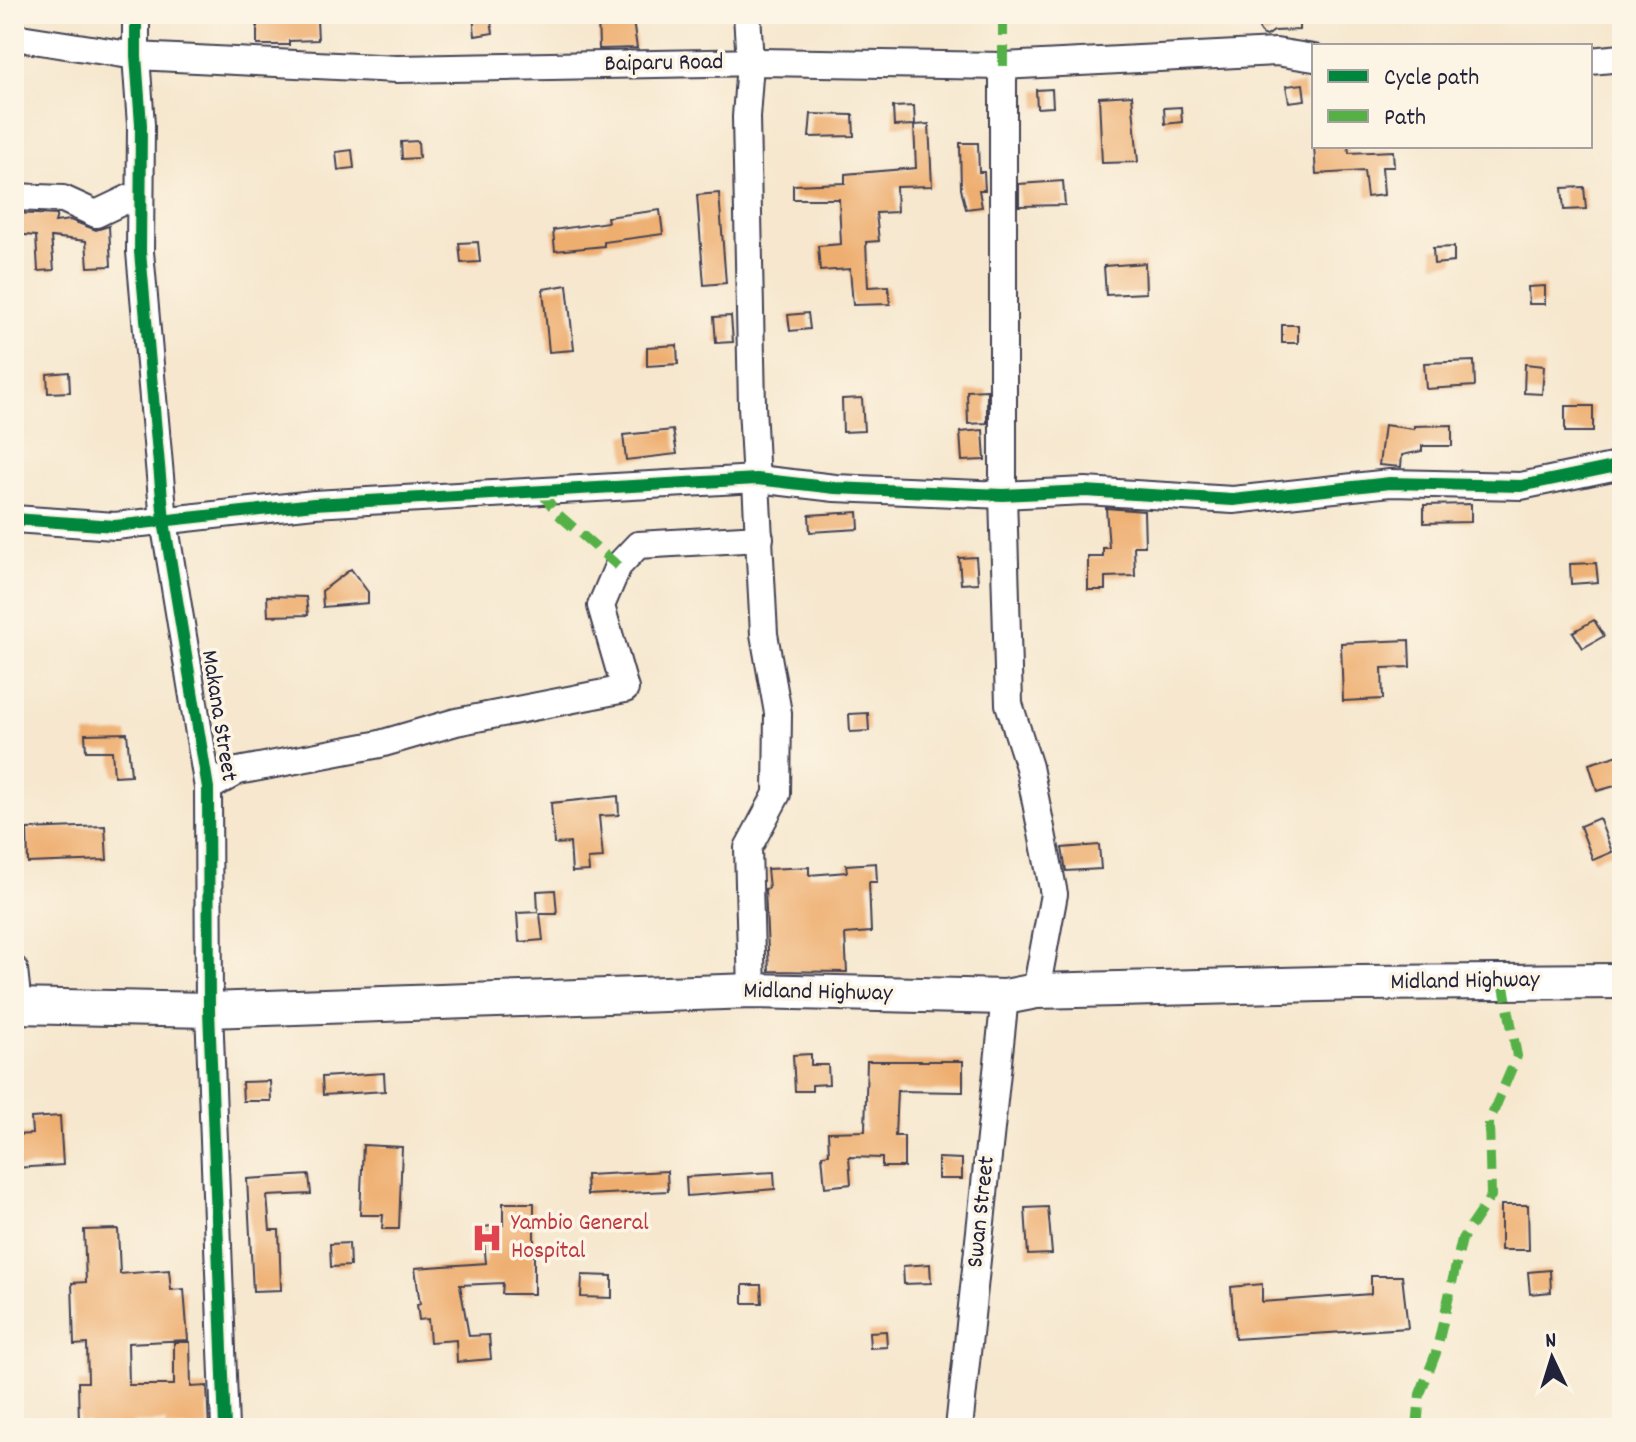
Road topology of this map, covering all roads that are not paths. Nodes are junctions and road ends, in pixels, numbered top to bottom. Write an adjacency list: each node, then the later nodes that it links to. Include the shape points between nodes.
1 (136, 14): 4 (street, Makana Street)
2 (747, 14): 8 (street)
3 (14, 37): 4 (street, Baiparu Road)
4 (136, 56): 8 (street, Baiparu Road, via 397,69); 10 (street, Makana Street)
5 (1312, 58): 9 (street, Baiparu Road, via 1276,52)
6 (1622, 58): 7 (street)
7 (1592, 61)
8 (750, 63): 9 (street, Baiparu Road); 13 (street, via 748,310)
9 (1003, 66): 14 (street, Swan Street)
10 (140, 193): 11 (street, via 96,214 63,199); 16 (street, Makana Street, via 140,252)
11 (14, 197)
12 (1622, 465): 14 (street, via 1521,486 1390,483 1233,500 1085,491)
13 (757, 479): 14 (street); 16 (street, via 314,504); 17 (street)
14 (1003, 495): 22 (street, Swan Street, via 1009,704 1029,767 1054,894)
15 (14, 519): 16 (street, via 115,526)
16 (164, 521): 18 (street, Makana Street)
17 (760, 538): 18 (street, via 638,545 618,566 601,606 625,689 238,771); 21 (street, via 764,634 778,713 777,794 748,848)
18 (208, 788): 24 (street, Makana Street)
19 (14, 969): 23 (street)
20 (1622, 981): 22 (main road, Midland Highway)
21 (752, 991): 22 (main road, Midland Highway); 24 (main road, Midland Highway)
22 (1021, 994): 26 (street, Swan Street)
23 (16, 1006): 24 (main road, Midland Highway)
24 (209, 1010): 25 (street, Makana Street)
25 (225, 1428)
26 (959, 1428)

